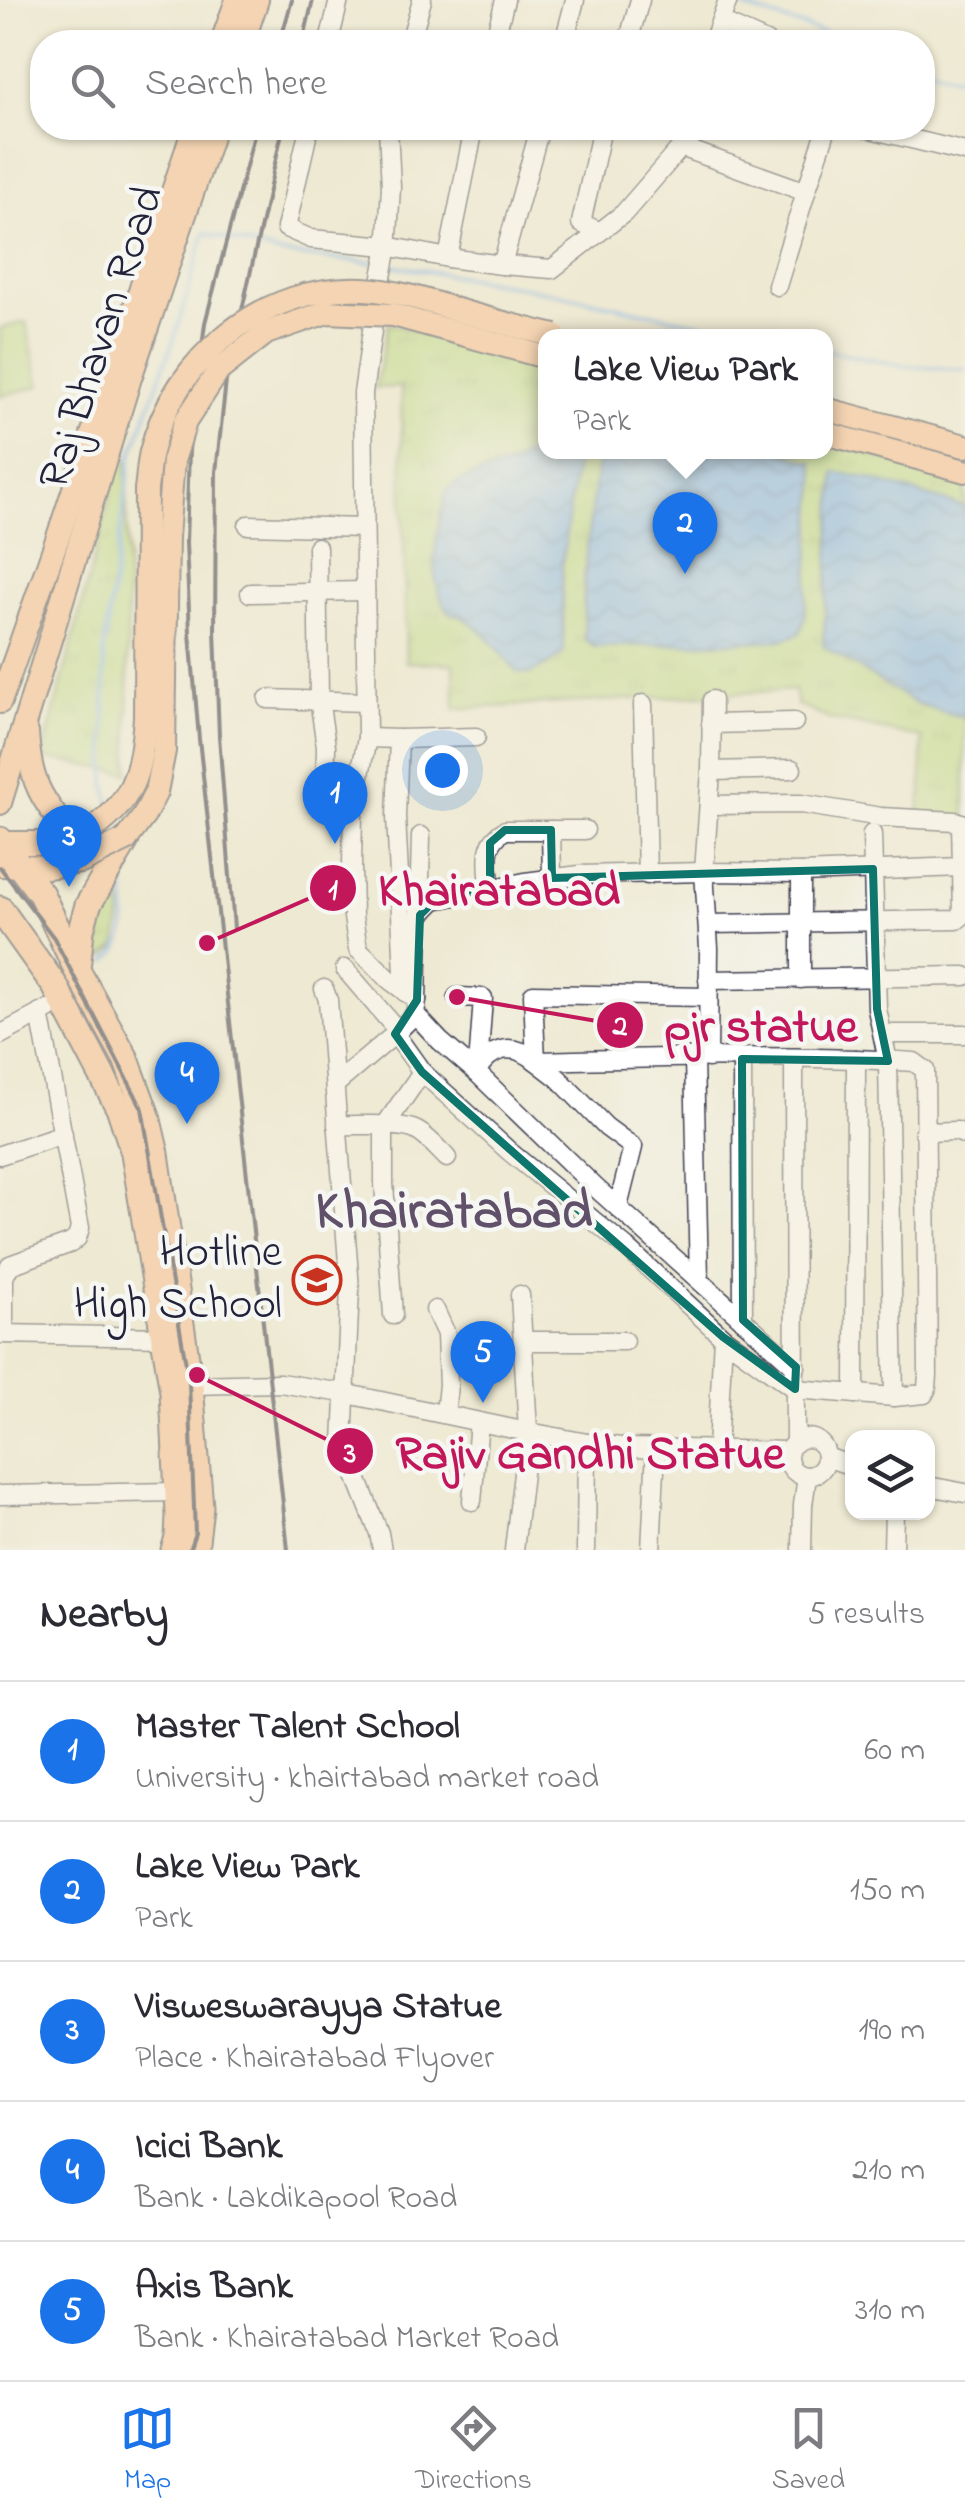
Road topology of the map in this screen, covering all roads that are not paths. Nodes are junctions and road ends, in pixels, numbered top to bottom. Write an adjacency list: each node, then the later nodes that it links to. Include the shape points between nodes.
1 (237, 0): 10 (main road)
2 (257, 0): 11 (main road)
3 (339, 0): 12 (street)
4 (422, 0): 13 (street)
5 (506, 0): 14 (street)
6 (575, 0): 15 (street)
7 (640, 0): 16 (street)
8 (728, 0): 9 (street)
9 (721, 22): 17 (street); 18 (street)
10 (226, 30)
11 (247, 30)
12 (332, 30)
13 (413, 30)
14 (497, 30)
15 (567, 30)
16 (631, 30)
17 (718, 30)
18 (739, 30)
19 (190, 140): 52 (main road, Raj Bhavan Road)
20 (210, 140): 55 (main road, Raj Bhavan Road)
21 (307, 140): 33 (street, via 286,228 311,240)
22 (389, 140): 33 (street)
23 (472, 140): 34 (street)
24 (537, 140): 35 (street)
25 (599, 140): 32 (street, via 582,223)
26 (684, 140): 29 (street)
27 (823, 140): 31 (street)
28 (916, 140): 30 (street)
29 (682, 147): 31 (street); 32 (street, via 624,213)
30 (965, 152)
31 (806, 192): 36 (street)
32 (598, 231): 35 (street, via 552,268)
33 (387, 248): 34 (street); 44 (street, via 363,393)
34 (448, 258): 35 (street)
35 (502, 264)
36 (777, 286)
37 (538, 331): 70 (main road, bridge, via 403,294 321,292 248,320 192,369 150,452 146,717 136,780 112,814)
38 (538, 354): 72 (main road, bridge, via 393,315 327,312 266,333 219,370 185,422 173,462 164,751 156,792)
39 (833, 411): 41 (main road)
40 (833, 435): 42 (main road)
41 (965, 446)
42 (965, 471)
43 (248, 525): 44 (street)
44 (364, 528): 46 (street)
45 (316, 547): 47 (street)
46 (365, 590): 47 (street); 53 (street)
47 (317, 592): 48 (street); 50 (street)
48 (250, 593)
49 (268, 699): 50 (street)
50 (319, 699): 53 (street); 65 (street, via 324,810)
51 (712, 700): 57 (street)
52 (0, 702)
53 (366, 702): 59 (street)
54 (643, 704): 78 (street)
55 (26, 720): 63 (main road, Raj Bhavan Road); 70 (main road, via 36,789)
56 (794, 722): 57 (street)
57 (711, 724): 62 (street)
58 (476, 737): 60 (street)
59 (367, 738): 60 (street); 65 (street)
60 (399, 740): 94 (street, via 396,816)
61 (792, 769): 62 (street)
62 (710, 771): 64 (street)
63 (0, 803)
64 (709, 804): 66 (street, via 802,804); 76 (street)
65 (354, 812): 94 (street, via 358,950)
66 (963, 824): 74 (street)
67 (551, 830): 68 (street); 79 (street); 80 (street, via 496,836 488,852)
68 (585, 830)
69 (872, 834): 75 (street)
70 (79, 836): 73 (main road)
71 (420, 836): 81 (street)
72 (126, 840): 73 (main road, bridge, via 81,862 49,867); 87 (highway, via 88,905)
73 (6, 854): 87 (highway, via 41,894)
74 (962, 866): 75 (street); 82 (street, via 961,918)
75 (873, 869): 77 (street); 82 (street)
76 (704, 872): 77 (street); 78 (street); 85 (street)
77 (801, 873): 84 (street)
78 (646, 875): 79 (street)
79 (552, 878): 80 (street)
80 (490, 888): 81 (street, via 436,900)
81 (420, 915): 94 (street)
82 (874, 921): 84 (street); 88 (street)
83 (4, 922): 95 (highway)
84 (802, 922): 85 (street); 90 (street)
85 (708, 924): 91 (street)
86 (345, 969): 96 (street)
87 (77, 970): 129 (highway, via 126,1058 147,1116)
88 (876, 976): 89 (street); 90 (street); 97 (street)
89 (965, 976)
90 (800, 979): 91 (street)
91 (708, 988): 100 (street); 104 (street, via 643,998 533,994)
92 (324, 989): 108 (street)
93 (457, 997): 106 (street, via 483,998)
94 (412, 1002): 96 (street); 106 (street, via 440,1041)
95 (52, 1008): 99 (street); 112 (street); 124 (highway, via 120,1110 134,1153)
96 (397, 1033): 107 (street); 108 (street)
97 (883, 1034): 98 (street); 105 (street)
98 (965, 1034)
99 (0, 1035)
100 (701, 1058): 101 (street); 104 (street); 118 (street)
101 (742, 1058): 102 (street); 122 (street)
102 (794, 1059): 103 (street); 128 (street)
103 (856, 1059): 105 (street); 132 (street)
104 (536, 1061): 106 (street, via 502,1049); 116 (street, via 633,1147)
105 (888, 1061): 111 (street, via 914,1062 925,1070); 133 (street)
106 (477, 1070): 116 (street)
107 (422, 1072): 110 (street); 125 (street)
108 (336, 1084): 109 (street)
109 (337, 1125): 110 (street); 131 (street, via 350,1288)
110 (384, 1127): 115 (street, via 420,1132); 121 (street)
111 (924, 1132): 113 (street); 133 (street, via 927,1388)
112 (63, 1134): 114 (street); 117 (street, via 77,1238)
113 (965, 1135)
114 (0, 1155)
115 (447, 1158)
116 (618, 1207): 118 (street)
117 (2, 1269): 123 (street)
118 (698, 1279): 122 (street)
119 (520, 1295): 126 (street)
120 (435, 1310): 134 (street, via 446,1334)
121 (393, 1315)
122 (743, 1320): 128 (street)
123 (2, 1334): 124 (street)
124 (164, 1337): 145 (highway)
125 (722, 1337): 130 (street); 140 (street)
126 (523, 1341): 127 (street); 136 (street)
127 (624, 1341)
128 (796, 1368): 130 (street)
129 (190, 1384): 131 (street, via 280,1383); 151 (highway, via 200,1507)
130 (794, 1389): 132 (street); 138 (street)
131 (343, 1393): 134 (street); 152 (street, via 343,1443)
132 (855, 1394): 133 (street)
133 (894, 1397)
134 (445, 1414): 135 (street)
135 (480, 1422): 136 (street); 148 (street)
136 (528, 1432): 137 (street); 153 (street)
137 (587, 1443): 139 (street); 154 (street)
138 (792, 1447): 140 (street); 141 (street, via 811,1438); 143 (street, via 789,1463)
139 (656, 1449): 140 (street); 155 (street)
140 (717, 1450)
141 (826, 1457): 142 (street); 143 (street)
142 (845, 1464)
143 (807, 1476): 156 (street)
144 (935, 1487): 146 (street)
145 (178, 1492): 147 (street); 150 (highway)
146 (965, 1492)
147 (0, 1495)
148 (472, 1501)
149 (894, 1520): 157 (street)
150 (174, 1550)
151 (194, 1550)
152 (382, 1550)
153 (514, 1550)
154 (586, 1550)
155 (651, 1550)
156 (802, 1550)
157 (893, 1550)

